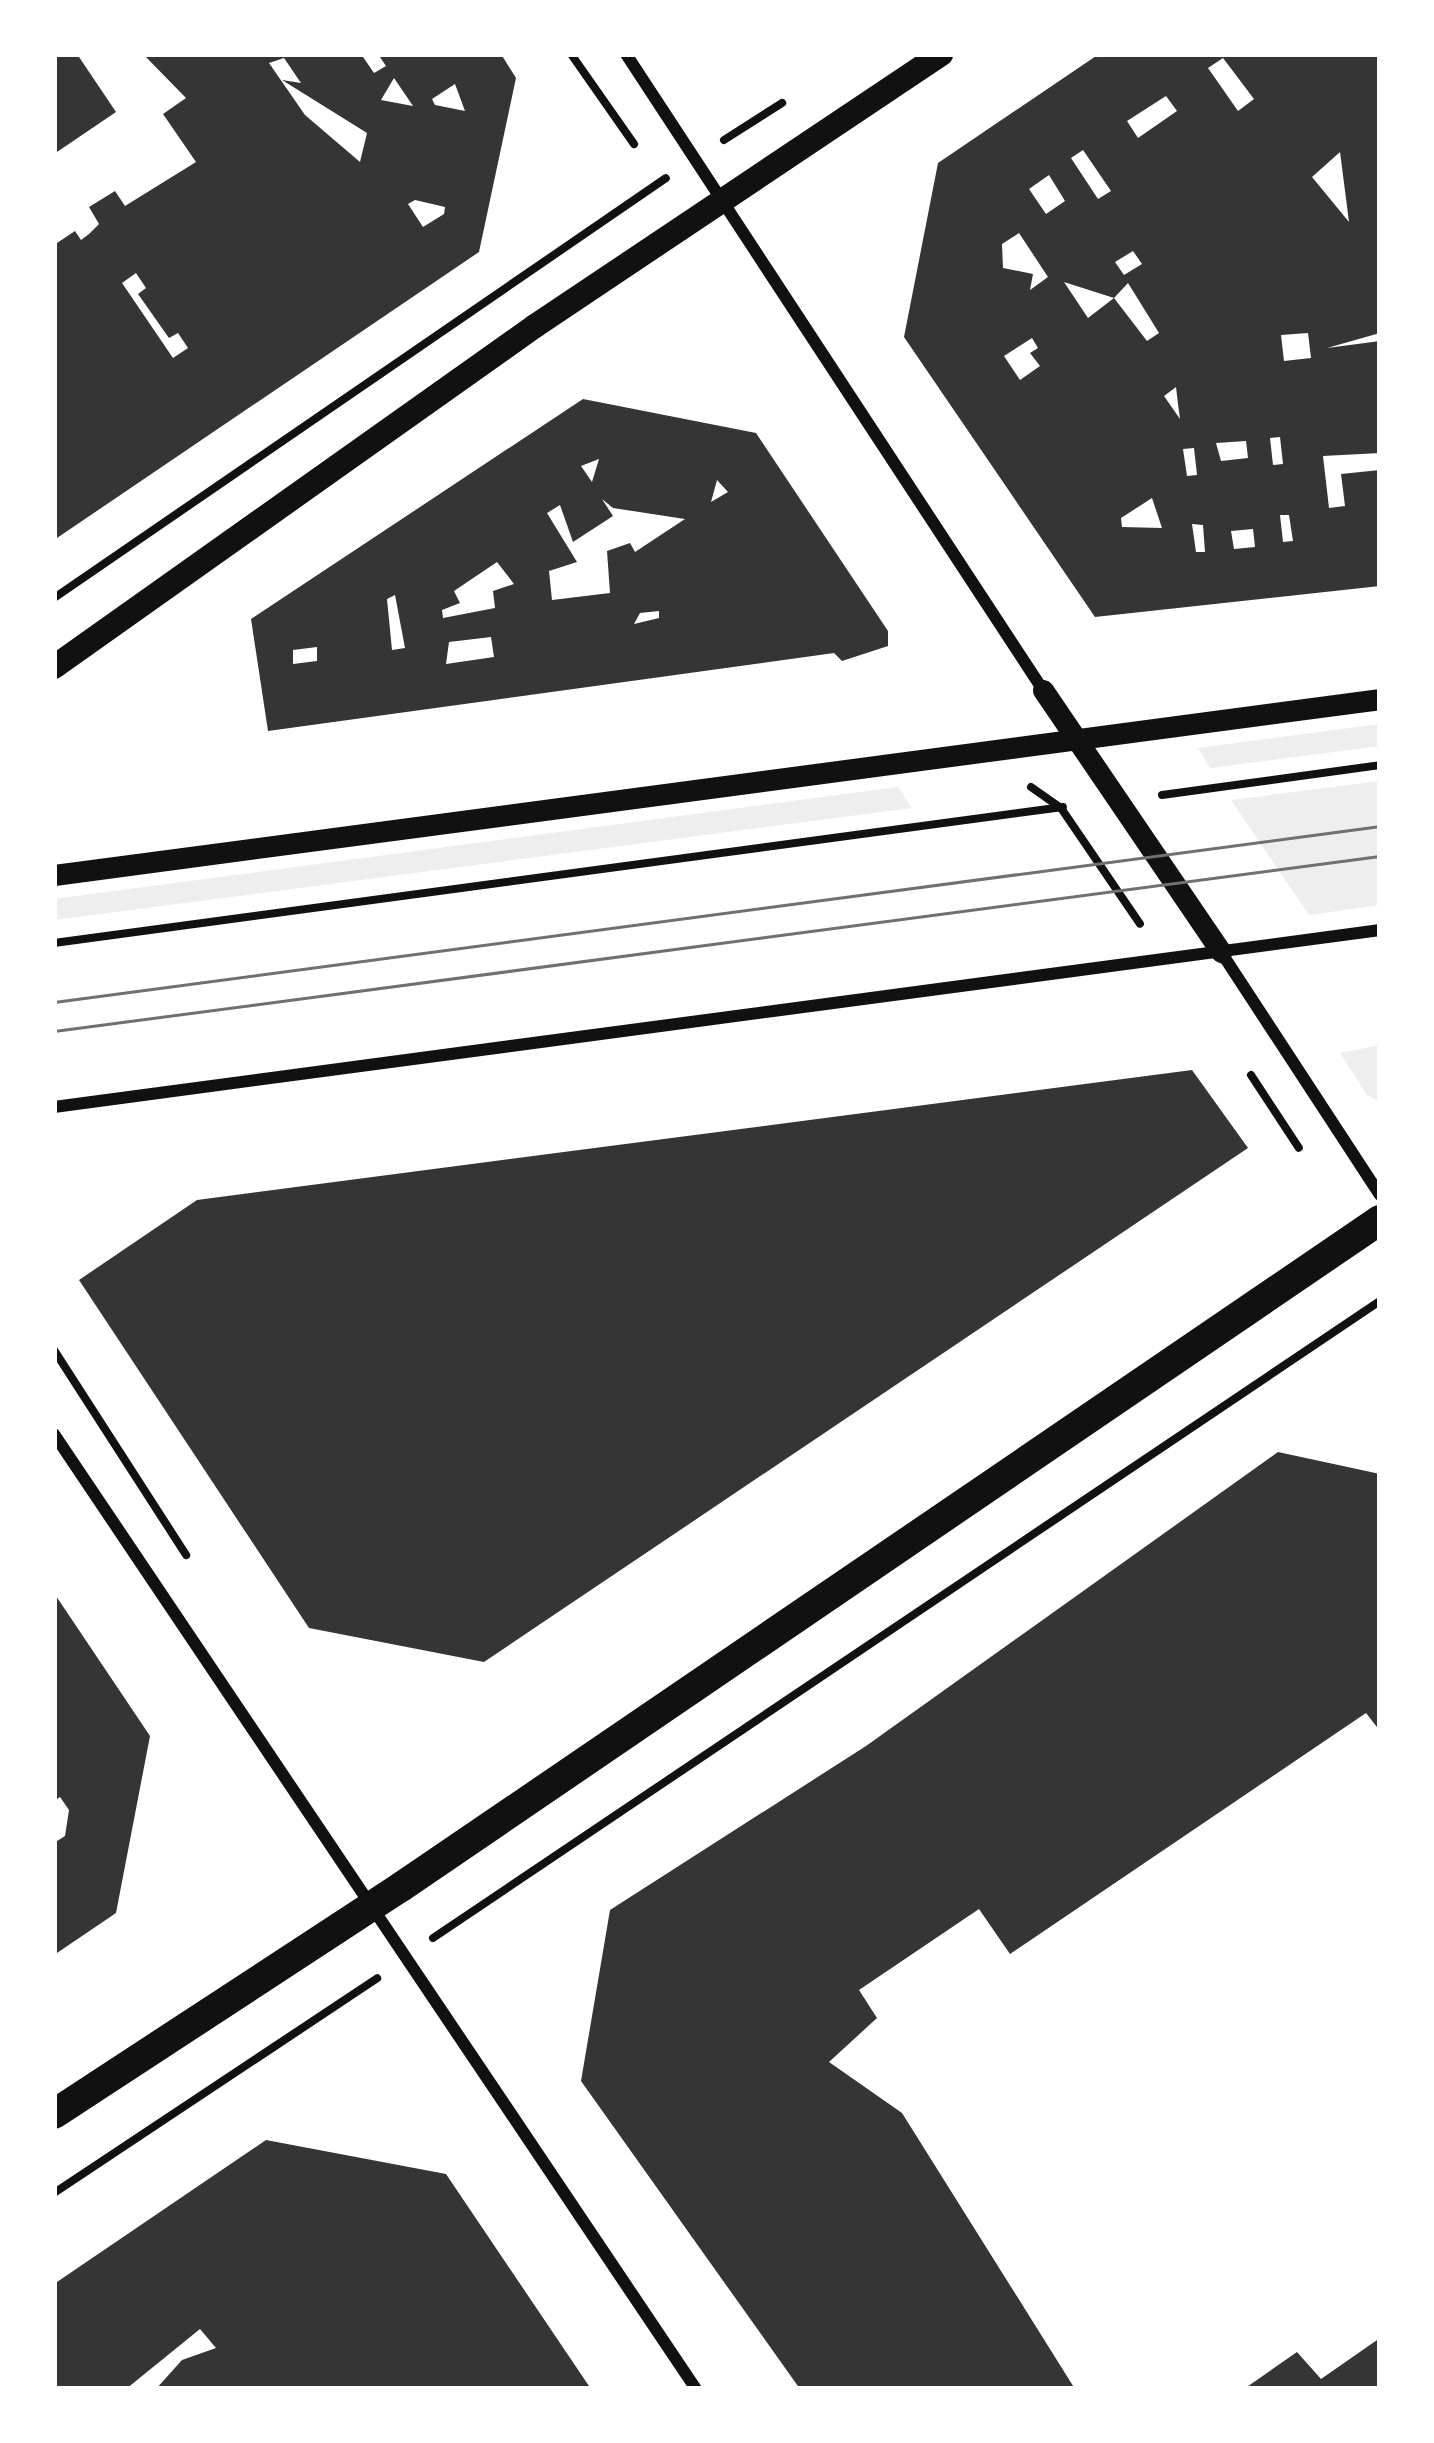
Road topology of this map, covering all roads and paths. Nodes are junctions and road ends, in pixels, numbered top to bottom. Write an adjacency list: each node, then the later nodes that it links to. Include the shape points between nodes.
1 (571, 54): 4 (path)
2 (626, 54): 5 (street)
3 (940, 54): 5 (main road)
4 (613, 113)
5 (722, 199): 8 (main road); 9 (street)
6 (608, 218): 7 (path)
7 (54, 598)
8 (54, 667)
9 (1043, 690): 11 (street)
10 (1380, 699): 11 (street)
11 (1077, 737): 12 (street); 20 (street)
12 (1012, 750): 16 (street); 18 (path, via 1028,784 1061,808)
13 (1380, 765): 14 (path)
14 (1160, 795)
15 (1017, 814): 19 (path)
16 (54, 875)
17 (1380, 930): 20 (street)
18 (1154, 934)
19 (54, 943)
20 (1221, 952): 21 (street); 22 (street)
21 (54, 1107)
22 (1380, 1196)
23 (1380, 1220): 29 (main road)
24 (1380, 1300): 28 (path)
25 (54, 1350): 27 (path)
26 (54, 1434): 29 (street)
27 (192, 1564)
28 (495, 1897)
29 (370, 1908): 31 (main road); 33 (street)
30 (336, 2008): 32 (path)
31 (54, 2114)
32 (54, 2193)
33 (696, 2389)

